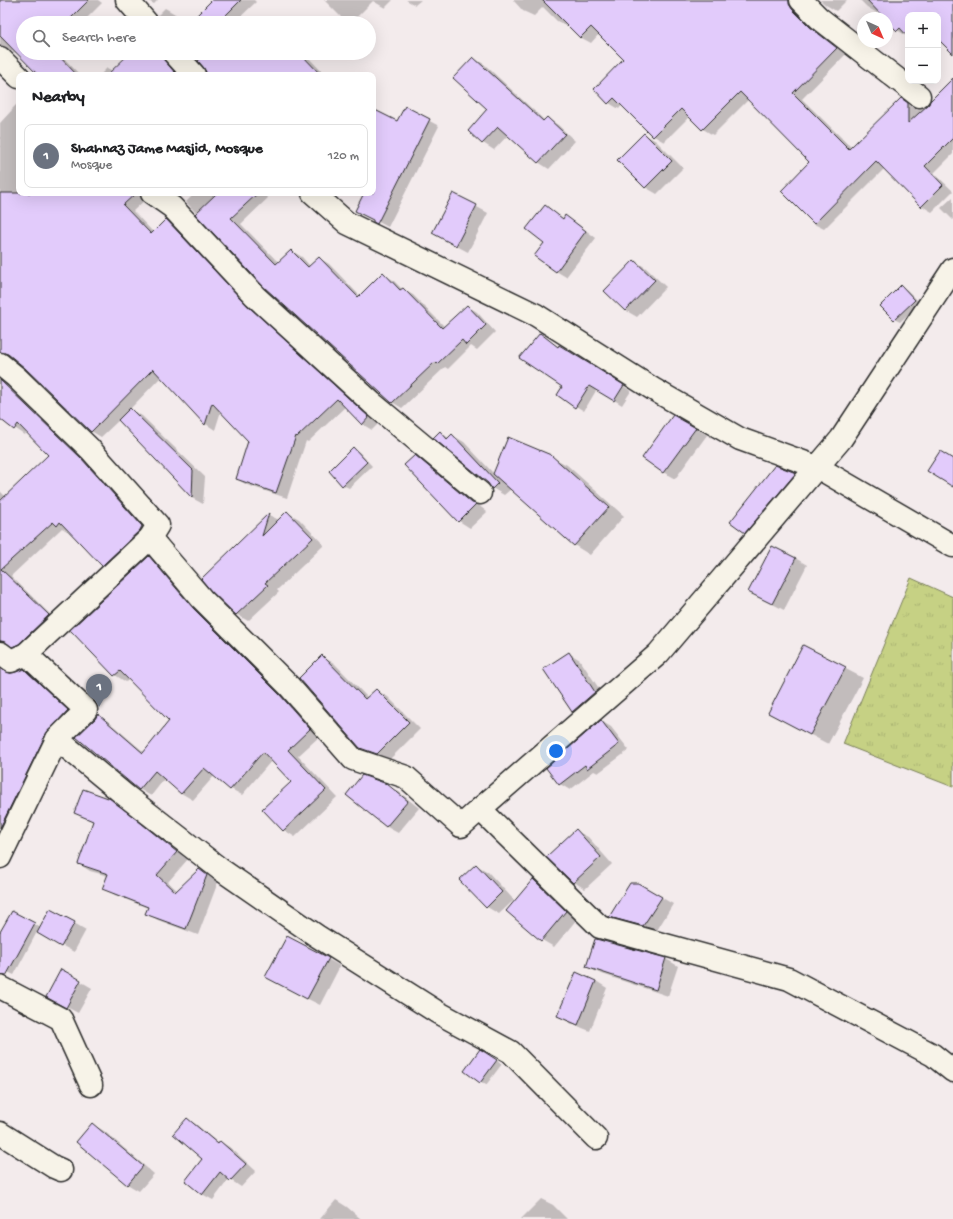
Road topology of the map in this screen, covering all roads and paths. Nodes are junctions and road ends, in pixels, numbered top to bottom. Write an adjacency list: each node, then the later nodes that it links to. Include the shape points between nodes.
1 (127, 0): 3 (street)
2 (801, 0): 8 (street, via 819,18)
3 (141, 16)
4 (0, 58): 7 (street)
5 (180, 60): 6 (street)
6 (191, 72)
7 (16, 74)
8 (919, 96)
9 (156, 196): 14 (street, via 172,207 255,296 360,393)
10 (316, 196): 13 (street, via 347,223 536,315 653,389 740,439)
11 (953, 269): 13 (street, via 841,439)
12 (0, 364): 15 (street, via 16,376 90,449 158,525)
13 (817, 467): 16 (street); 19 (street, via 658,654)
14 (480, 493)
15 (150, 538): 17 (street); 19 (street, via 202,599 289,686 353,759 406,777 461,826)
16 (953, 546)
17 (9, 660): 18 (street, via 86,710)
18 (57, 739): 20 (street); 25 (street, via 220,869 317,936 437,1012 511,1052)
19 (480, 809): 22 (street, via 600,927 789,979 933,1056)
20 (0, 857)
21 (0, 987): 23 (street, via 61,1019)
22 (953, 1070)
23 (91, 1084)
24 (0, 1133): 26 (street)
25 (596, 1138)
26 (61, 1170)

